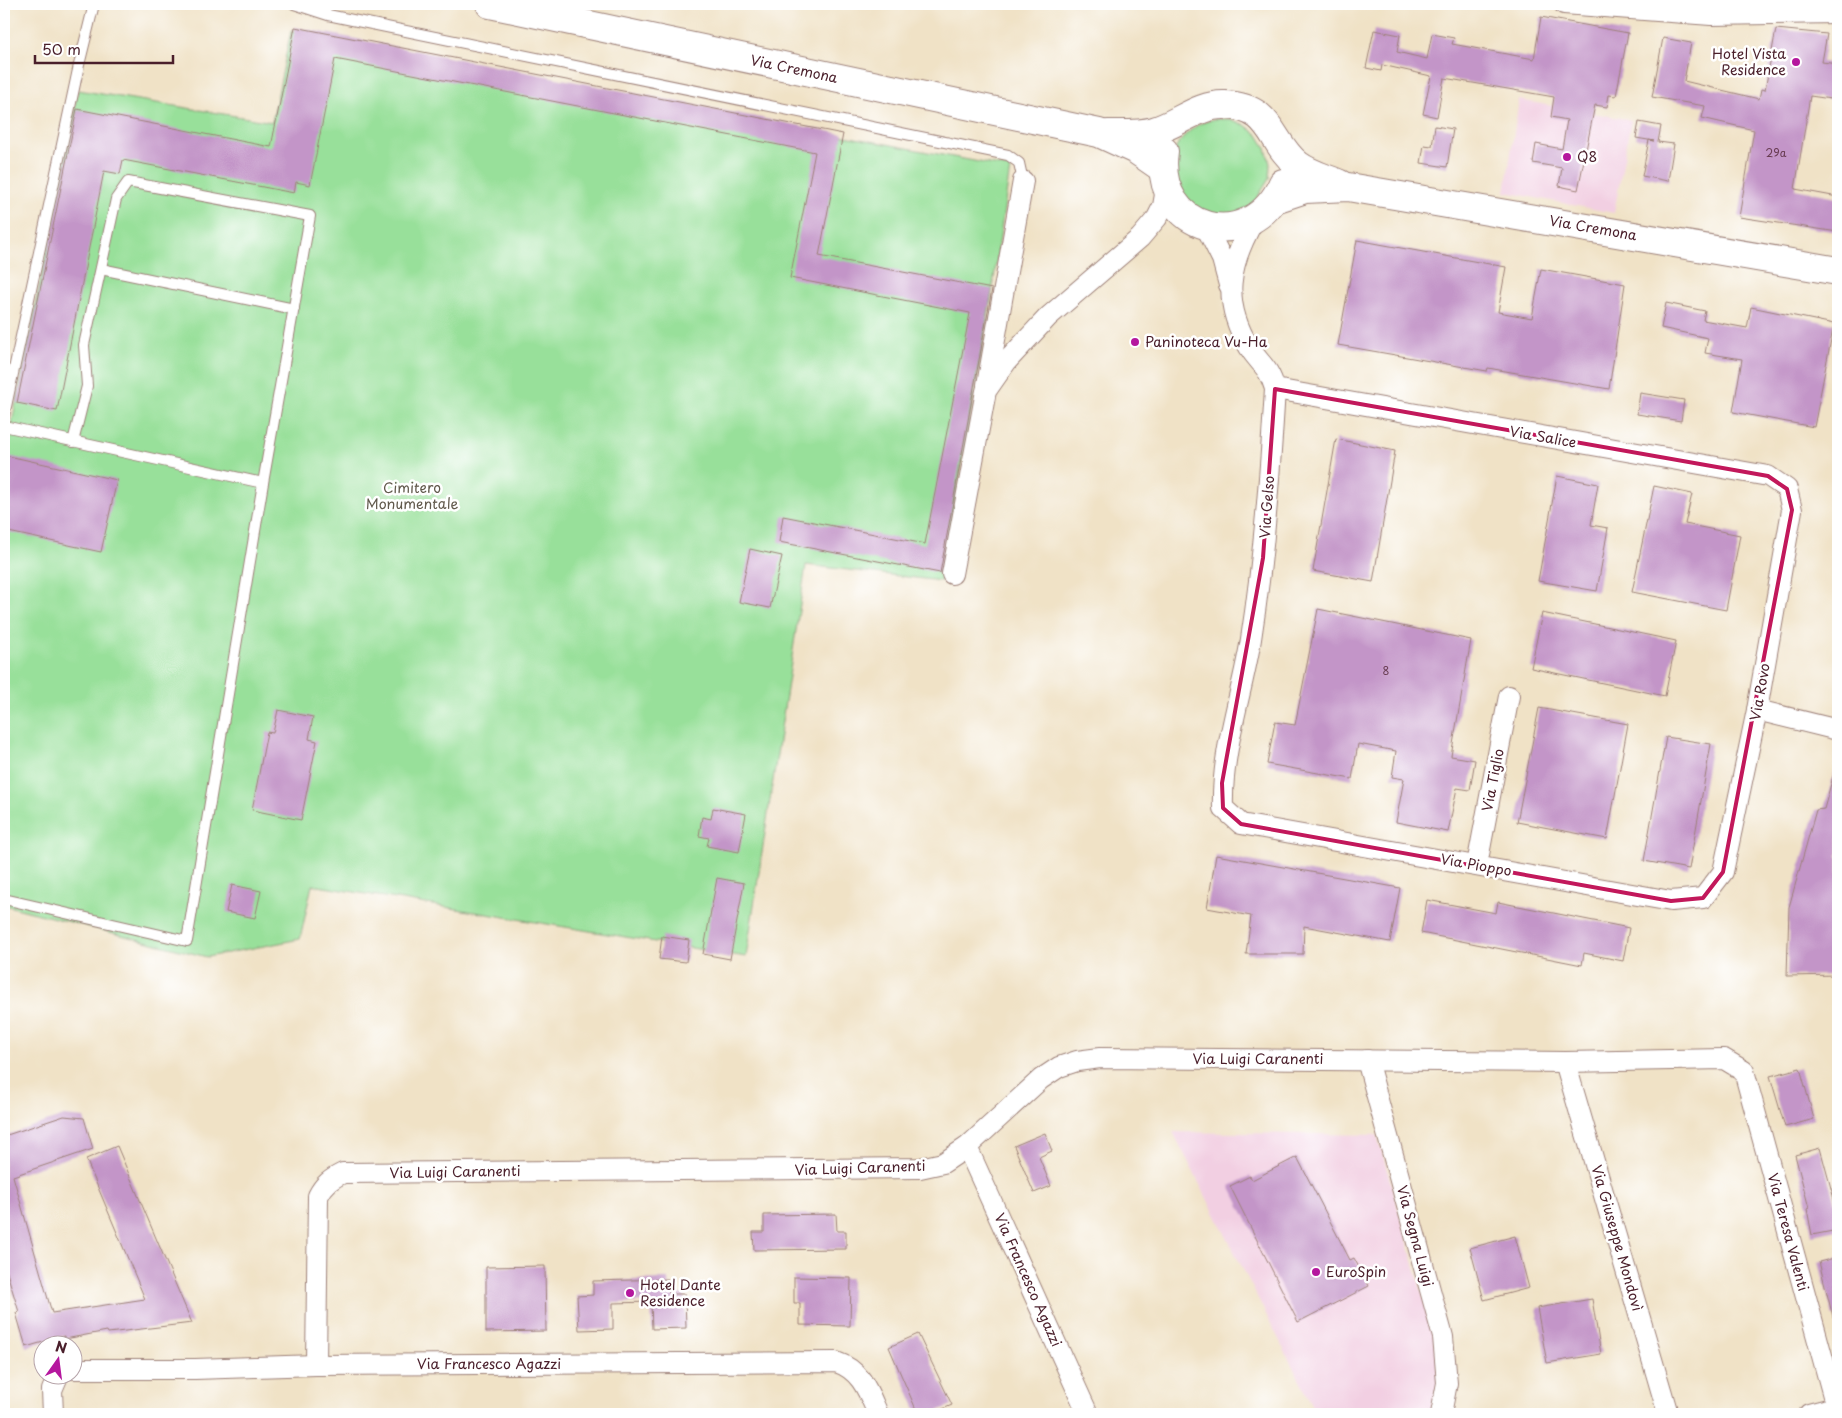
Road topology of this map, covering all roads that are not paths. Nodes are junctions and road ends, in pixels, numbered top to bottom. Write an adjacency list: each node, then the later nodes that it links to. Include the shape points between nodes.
1 (94, 4): 23 (lane)
2 (294, 4): 11 (lane, via 328,15 1008,155 1019,163)
3 (490, 4): 8 (main road, Via Cremona)
4 (1564, 4): 5 (street, via 1711,15)
5 (1801, 8): 6 (street)
6 (1838, 14)
7 (1189, 116): 8 (main road, Via Cremona, via 1153,131); 9 (main road, Via Cremona, via 1214,106 1242,108 1272,128); 10 (main road, Via Cremona, via 1174,130 1165,148)
8 (1099, 133): 10 (main road, Via Cremona, via 1136,150)
9 (1281, 144): 12 (main road, Via Cremona, via 1302,167); 13 (main road, Via Cremona, via 1285,163 1283,182)
10 (1164, 179): 15 (main road, Via Cremona, via 1180,210); 16 (street, via 1163,206)
11 (1023, 182): 22 (street)
12 (1348, 187): 13 (main road, Via Cremona, via 1305,189); 18 (main road, Via Cremona)
13 (1276, 199): 14 (main road, Via Cremona)
14 (1254, 220): 15 (main road, Via Cremona, via 1222,228); 19 (street, Via Gelso, via 1239,247)
15 (1197, 221): 16 (street, via 1167,221); 19 (street, via 1222,259)
16 (1140, 238): 22 (street, via 1048,317 1007,361)
17 (101, 269): 20 (lane); 20 (lane, via 116,198 128,182 310,216); 25 (lane, via 84,345 87,386)
18 (1838, 271)
19 (1231, 291): 21 (street, Via Gelso, via 1235,316 1249,348 1265,365)
20 (294, 309): 26 (lane)
21 (1275, 389): 27 (street, Via Salice, via 1768,476 1787,489); 32 (street, Via Gelso, via 1264,558 1251,642 1222,783)
22 (986, 391): 28 (street)
23 (4, 416)
24 (4, 426): 25 (lane)
25 (74, 442): 26 (lane)
26 (262, 483): 35 (lane, via 187,941)
27 (1792, 510): 30 (street, Via Rovo)
28 (952, 574)
29 (1509, 696): 33 (street, Via Tiglio)
30 (1757, 710): 31 (street); 34 (street, Via Rovo)
31 (1838, 730)
32 (1223, 808): 33 (street, Via Pioppo, via 1240,824)
33 (1477, 865): 34 (street, Via Pioppo, via 1671,901 1703,898)
34 (1723, 872)
35 (4, 898)
36 (1724, 1059): 38 (street, Via Luigi Caranenti); 43 (street, Via Teresa Valenti, via 1744,1072)
37 (1367, 1060): 38 (street, Via Luigi Caranenti); 39 (street, Via Luigi Caranenti, via 1100,1058 1077,1061 1041,1078); 47 (street, Via Segna Luigi, via 1443,1338 1447,1383)
38 (1565, 1062): 48 (street, Via Giuseppe Mondovì)
39 (968, 1147): 40 (street, Via Luigi Caranenti, via 943,1163 920,1168 343,1174 332,1178 318,1196); 46 (street, Via Francesco Agazzi)
40 (316, 1365): 41 (street, Via Francesco Agazzi); 45 (street, Via Francesco Agazzi, via 836,1362 847,1365 863,1381)
41 (82, 1369)
42 (54, 1386): 44 (street)
43 (1837, 1410): 49 (street)
44 (53, 1414)
45 (878, 1414)
46 (1088, 1414)
47 (1441, 1414)
48 (1668, 1414)
49 (1809, 1414)

